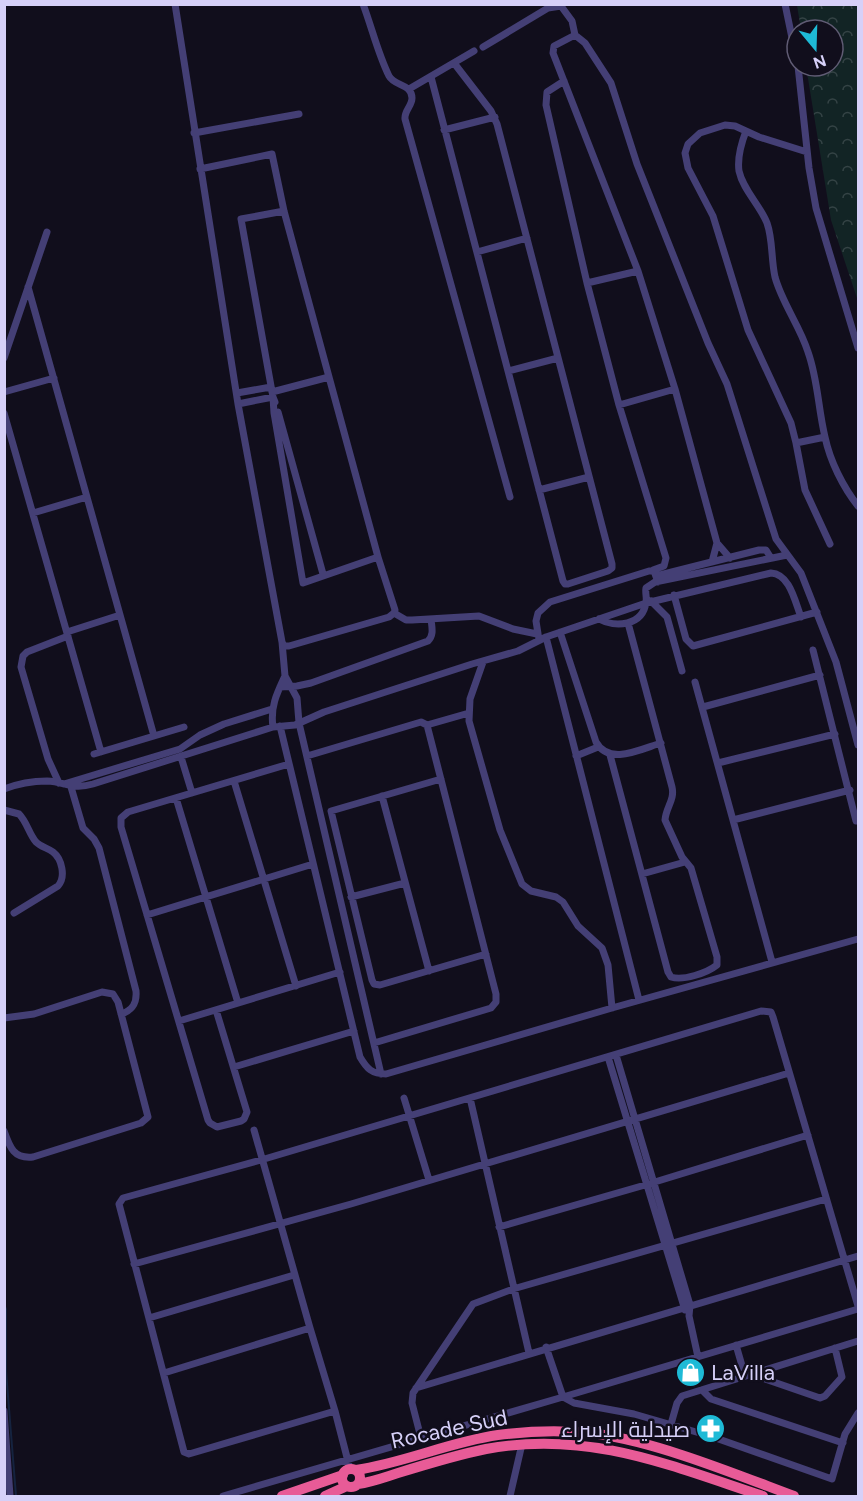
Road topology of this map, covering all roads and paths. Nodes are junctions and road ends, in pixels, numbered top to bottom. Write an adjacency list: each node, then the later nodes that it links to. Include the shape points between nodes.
1 (175, 4): 15 (street)
2 (363, 4): 10 (street, via 390,78)
3 (574, 35): 4 (street, via 568,13 555,6); 9 (street, via 552,49); 48 (street, via 585,43 611,83 636,164 727,384 771,526)
4 (483, 46)
5 (474, 51): 6 (street)
6 (454, 63): 7 (street); 12 (street)
7 (431, 77): 10 (street); 13 (street)
8 (799, 78): 16 (street)
9 (564, 81): 22 (street); 23 (street, via 547,92 546,105)
10 (409, 89): 43 (street, via 412,98 404,113 405,120)
11 (299, 114): 15 (street)
12 (495, 117): 13 (street); 20 (street)
13 (444, 130): 21 (street)
14 (746, 131): 16 (street); 38 (street, via 739,151 739,169 767,224 775,275 804,338); 39 (street, via 725,125 700,133 688,144 685,160 713,216 748,330 782,402)
15 (194, 133): 17 (street)
16 (807, 152): 25 (street, via 821,227)
17 (200, 169): 18 (street, via 272,154); 34 (street)
18 (284, 211): 29 (street); 33 (street, via 241,219)
19 (47, 232): 24 (street)
20 (527, 238): 21 (street); 27 (street)
21 (477, 252): 28 (street)
22 (638, 271): 23 (street); 31 (street)
23 (587, 283): 36 (street)
24 (28, 287): 26 (street); 30 (street)
25 (858, 348)
26 (4, 358)
27 (558, 358): 28 (street); 40 (street)
28 (508, 371): 41 (street)
29 (329, 377): 33 (street); 49 (street)
30 (54, 378): 32 (street); 42 (street)
31 (675, 389): 36 (street); 46 (street)
32 (4, 392)
33 (272, 392): 34 (street); 35 (street); 53 (street); 53 (street, via 303,583)
34 (237, 393): 35 (street)
35 (238, 404): 69 (street)
36 (619, 405): 54 (street, via 666,558)
37 (4, 413): 45 (street)
38 (825, 437): 39 (street); 44 (street, via 838,472)
39 (796, 443): 47 (street, via 805,490)
40 (589, 477): 41 (street); 55 (street, via 612,566)
41 (539, 490): 55 (street, via 564,583)
42 (87, 497): 45 (street); 61 (street)
43 (510, 497)
44 (858, 506)
45 (33, 513): 67 (street)
46 (717, 543): 50 (street); 52 (street)
47 (830, 544)
48 (787, 555): 51 (street); 59 (street, via 801,573)
49 (378, 557): 53 (street); 60 (street)
50 (730, 558): 51 (street, via 766,550); 52 (street)
51 (771, 558): 54 (street)
52 (712, 562): 54 (street)
53 (323, 574)
54 (656, 576): 56 (street); 58 (street, via 646,588)
55 (590, 577): 56 (street)
56 (594, 588): 68 (street, via 545,604 538,613)
57 (674, 595): 58 (street); 62 (street, via 775,573 785,578); 62 (street, via 686,639 693,646)
58 (648, 602): 64 (street); 65 (street, via 638,617); 72 (street, via 667,617)
59 (817, 612): 62 (street); 88 (street, via 836,662)
60 (394, 613): 63 (street, via 406,620); 69 (street, via 289,646)
61 (120, 615): 67 (street); 86 (street)
62 (801, 617)
63 (431, 619): 68 (street, via 479,616); 77 (street, via 432,638 428,641)
64 (599, 619): 65 (street, via 615,625); 66 (street)
65 (628, 623): 87 (street)
66 (560, 632): 68 (street); 89 (street)
67 (67, 634): 86 (street, via 97,753); 98 (street, via 27,652 21,667 48,759)
68 (541, 637): 71 (street, via 518,651); 92 (street)
69 (282, 642): 74 (street)
70 (813, 650): 73 (street)
71 (483, 662): 80 (street); 81 (street)
72 (682, 671)
73 (820, 675): 78 (street); 85 (street)
74 (285, 676): 76 (street); 77 (street)
75 (696, 682): 78 (street)
76 (280, 687): 77 (street); 79 (street)
77 (293, 687): 81 (street)
78 (703, 707): 94 (street)
79 (273, 709): 84 (street); 98 (street, via 224,724 180,749)
80 (469, 713): 82 (street); 126 (street, via 500,830 520,880 531,891 563,902 578,926 602,948 608,965)
81 (299, 723): 84 (street); 91 (street)
82 (427, 725): 91 (street, via 421,722); 96 (street)
83 (184, 727): 86 (street)
84 (276, 727): 93 (street); 95 (street)
85 (836, 734): 94 (street); 100 (street)
86 (154, 736)
87 (661, 743): 90 (street); 107 (street, via 673,793 665,820)
88 (858, 745)
89 (598, 747): 90 (street); 92 (street)
90 (610, 755): 109 (street)
91 (307, 756): 132 (street)
92 (576, 756): 124 (street)
93 (181, 757): 98 (street, via 85,787); 101 (street)
94 (718, 763): 105 (street)
95 (289, 764): 97 (street); 108 (street)
96 (441, 779): 102 (street); 117 (street)
97 (234, 780): 101 (street); 110 (street)
98 (65, 785): 99 (street, via 47,781); 128 (street, via 83,828 99,848 136,991 135,1005)
99 (4, 789)
100 (850, 790): 105 (street); 106 (street)
101 (192, 793): 103 (street)
102 (382, 796): 111 (street); 113 (street, via 331,812)
103 (176, 798): 112 (street); 115 (street, via 128,812 121,818)
104 (4, 810): 114 (street, via 19,814 37,843 57,856 62,876 58,886)
105 (733, 820): 118 (street)
106 (856, 821)
107 (685, 862): 109 (street); 121 (street, via 691,868 718,962)
108 (313, 864): 110 (street); 120 (street)
109 (642, 874): 121 (street, via 668,972 675,979)
110 (264, 879): 112 (street); 123 (street)
111 (405, 883): 113 (street); 119 (street)
112 (206, 897): 115 (street); 125 (street)
113 (351, 897): 119 (street, via 374,984)
114 (14, 914)
115 (147, 915): 130 (street)
116 (858, 939): 118 (street)
117 (486, 954): 119 (street); 132 (street, via 497,998 494,1006)
118 (772, 962): 122 (street)
119 (429, 971)
120 (340, 972): 123 (street); 131 (street)
121 (694, 974): 122 (street)
122 (696, 985): 124 (street)
123 (296, 986): 125 (street)
124 (639, 1000): 126 (street)
125 (238, 1003): 127 (street)
126 (612, 1008): 136 (street)
127 (216, 1010): 130 (street); 134 (street)
128 (121, 1014): 129 (street, via 116,997 106,991 34,1014); 144 (street, via 148,1112 146,1120 33,1157)
129 (4, 1018)
130 (179, 1021): 134 (street, via 213,1126 241,1121 247,1116)
131 (354, 1031): 134 (street); 136 (street, via 360,1057 366,1066)
132 (374, 1043): 136 (street)
133 (612, 1056): 135 (street, via 767,1011 773,1017); 138 (street); 140 (street)
134 (234, 1067)
135 (789, 1073): 140 (street); 143 (street)
136 (381, 1074)
137 (404, 1098): 139 (street)
138 (470, 1098): 139 (street); 147 (street)
139 (410, 1114): 146 (street); 148 (street)
140 (630, 1120): 147 (street); 149 (street)
141 (254, 1130): 146 (street)
142 (4, 1131): 144 (street)
143 (808, 1135): 149 (street); 150 (street)
144 (14, 1153): 145 (street)
145 (4, 1157)
146 (261, 1160): 151 (street); 156 (street, via 123,1198 118,1204)
147 (485, 1163): 148 (street); 152 (street)
148 (429, 1180): 151 (street)
149 (649, 1184): 152 (street); 153 (street)
150 (826, 1198): 153 (street); 155 (street)
151 (280, 1223): 156 (street); 157 (street)
152 (499, 1227): 158 (street)
153 (667, 1245): 158 (street); 159 (street)
154 (858, 1256): 155 (street)
155 (844, 1260): 159 (street); 160 (street)
156 (134, 1264): 161 (street)
157 (294, 1275): 161 (street); 162 (street)
158 (513, 1289): 167 (street); 172 (street, via 473,1304)
159 (686, 1306): 165 (street); 168 (street)
160 (858, 1307): 164 (street)
161 (149, 1318): 170 (street)
162 (309, 1328): 170 (street); 176 (street)
163 (858, 1341): 166 (street)
164 (736, 1345): 168 (street); 171 (street)
165 (546, 1347): 167 (street); 174 (street)
166 (835, 1348): 169 (street); 169 (street, via 842,1377 820,1398 765,1379)
167 (529, 1353): 172 (street)
168 (698, 1357): 174 (street)
169 (762, 1371): 171 (street)
170 (164, 1373): 176 (street, via 182,1448 189,1454)
171 (745, 1376): 173 (street)
172 (416, 1388): 179 (street, via 412,1399)
173 (702, 1390): 178 (street, via 682,1396); 180 (street, via 711,1399)
174 (563, 1397): 178 (street); 179 (street)
175 (4, 1411): 183 (street)
176 (335, 1411): 182 (street)
177 (858, 1413): 180 (street)
178 (671, 1424): 180 (street, via 832,1479)
179 (421, 1438): 182 (street)
180 (843, 1443)
181 (522, 1444): 182 (highway, Rocade Sud); 187 (street); 188 (highway, Rocade Sud, via 593,1446 618,1451)
182 (350, 1474): 184 (street); 185 (highway, Rocade Sud); 186 (highway, Rocade Sud); 189 (highway, Rocade Sud, via 480,1438 570,1432 599,1434 663,1450)
183 (10, 1497)
184 (223, 1497)
185 (282, 1497)
186 (325, 1497)
187 (510, 1497)
188 (763, 1497)
189 (794, 1497)

